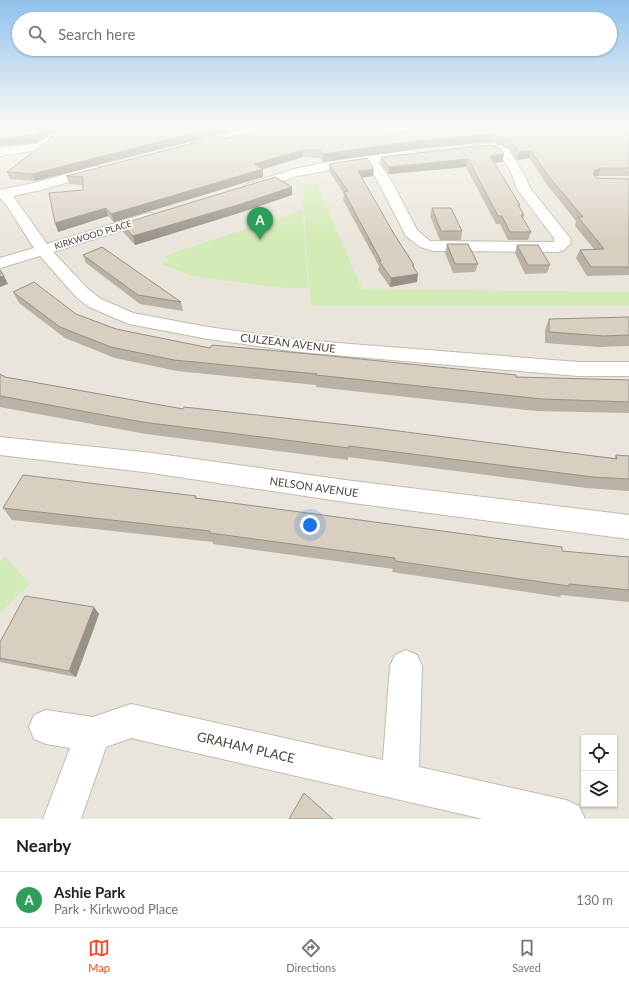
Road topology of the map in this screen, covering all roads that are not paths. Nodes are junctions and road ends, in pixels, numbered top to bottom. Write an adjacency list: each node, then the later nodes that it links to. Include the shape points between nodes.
1 (332, 165): 5 (street, via 294,173)
2 (374, 165): 3 (street, via 412,233 425,244 558,247 564,244 524,189)
3 (512, 165)
4 (111, 166): 6 (street, via 36,187)
5 (238, 191)
6 (2, 193): 8 (street, CULZEAN AVENUE, via 13,204)
7 (163, 213): 8 (street, KIRKWOOD PLACE)
8 (44, 250): 9 (street, KIRKWOOD PLACE); 10 (street, CULZEAN AVENUE, via 82,293 95,303 130,318 208,333 300,346 578,368)
9 (0, 264)
10 (629, 369)
11 (0, 446): 12 (street, NELSON AVENUE, via 152,463 345,491)
12 (629, 527)
13 (406, 666): 16 (street)
14 (46, 728): 15 (street, GRAHAM PLACE)
15 (93, 734): 16 (street, GRAHAM PLACE, via 131,721); 17 (street)
16 (400, 781): 18 (street, GRAHAM PLACE)
17 (62, 819)
18 (566, 819)

